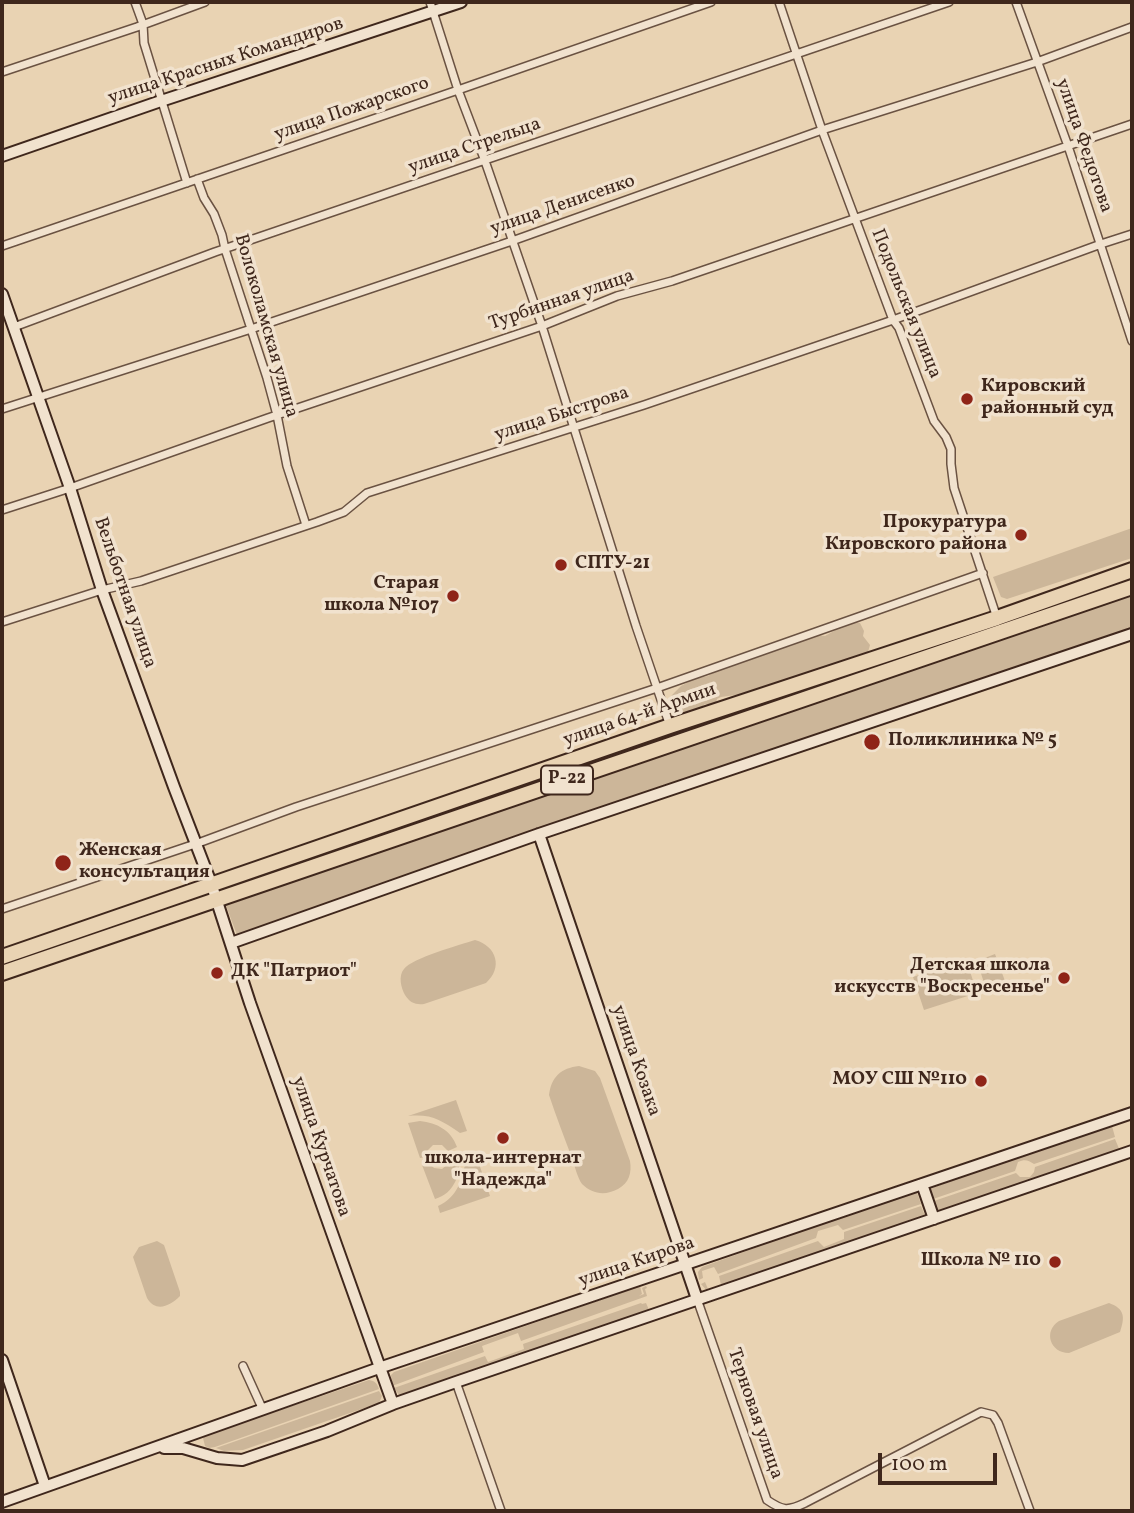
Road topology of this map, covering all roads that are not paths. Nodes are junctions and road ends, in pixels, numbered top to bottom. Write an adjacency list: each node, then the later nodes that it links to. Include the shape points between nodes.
1 (135, 2): 9 (street)
2 (205, 2): 9 (street)
3 (461, 2): 8 (street, улица Красных Командиров)
4 (712, 2): 14 (street, улица Пожарского)
5 (779, 2): 11 (street, Подольская улица)
6 (949, 2): 11 (street, улица Стрельца)
7 (1016, 2): 12 (street, улица Федотова)
8 (432, 7): 14 (street); 15 (street, улица Красных Командиров)
9 (143, 24): 13 (street); 15 (street, via 144,43)
10 (1132, 27): 12 (street, улица Денисенко)
11 (796, 53): 17 (street, Подольская улица); 20 (street, улица Стрельца)
12 (1037, 62): 17 (street, улица Денисенко); 18 (street, улица Федотова)
13 (2, 72)
14 (458, 90): 20 (street); 21 (street, улица Пожарского)
15 (162, 101): 19 (street, улица Красных Командиров); 22 (street)
16 (1132, 124): 18 (street, Турбинная улица)
17 (822, 130): 23 (street, Подольская улица); 25 (street, улица Денисенко)
18 (1068, 146): 23 (street, Турбинная улица); 26 (street, улица Федотова)
19 (2, 156)
20 (485, 161): 25 (street); 28 (street, улица Стрельца)
21 (197, 180): 22 (street, улица Пожарского); 28 (street, Волоколамская улица)
22 (187, 183): 27 (street, улица Пожарского)
23 (855, 218): 30 (street, Подольская улица); 31 (street, Турбинная улица, via 617,296)
24 (1132, 234): 26 (street, улица Быстрова)
25 (512, 241): 31 (street); 33 (street, улица Денисенко)
26 (1101, 244): 30 (street, улица Быстрова); 34 (street, улица Федотова)
27 (2, 246)
28 (225, 249): 32 (street, улица Стрельца); 33 (street, Волоколамская улица)
29 (3, 301): 32 (street, Вельботная улица)
30 (892, 320): 38 (street, улица Быстрова); 43 (street, Подольская улица, via 934,421 951,449 954,488)
31 (542, 326): 37 (street, Турбинная улица); 38 (street)
32 (14, 327): 35 (street, Вельботная улица)
33 (250, 328): 35 (street, улица Денисенко); 37 (street, Волоколамская улица)
34 (1132, 341)
35 (36, 397): 36 (street, улица Денисенко); 39 (street, Вельботная улица)
36 (2, 409)
37 (277, 415): 39 (street, Турбинная улица); 41 (street, Волоколамская улица)
38 (574, 428): 41 (street, улица Быстрова, via 367,494 344,512); 52 (street)
39 (70, 488): 40 (street, Турбинная улица); 45 (street, Вельботная улица)
40 (2, 510)
41 (306, 525): 45 (street, улица Быстрова)
42 (1132, 570): 46 (highway, улица 64-й Армии / Р-22)
43 (983, 573): 46 (street, Подольская улица); 52 (street, улица 64-й Армии)
44 (1132, 587): 48 (highway, улица 64-й Армии / Р-22)
45 (102, 590): 47 (street, улица Быстрова); 55 (street, Вельботная улица)
46 (997, 618): 48 (street, Подольская улица); 50 (highway, улица 64-й Армии / Р-22)
47 (2, 622)
48 (1002, 632): 51 (highway, улица 64-й Армии / Р-22)
49 (1132, 634): 54 (street)
50 (841, 669): 51 (highway); 53 (highway, улица 64-й Армии / Р-22)
51 (846, 685): 57 (highway, улица 64-й Армии / Р-22)
52 (657, 688): 53 (street); 55 (street, улица 64-й Армии)
53 (670, 726): 56 (highway, улица 64-й Армии / Р-22)
54 (539, 834): 59 (street); 66 (street, улица Козака)
55 (195, 844): 56 (street, Вельботная улица); 58 (street, улица 64-й Армии)
56 (211, 883): 57 (street, Вельботная улица); 60 (highway, улица 64-й Армии / Р-22)
57 (217, 900): 59 (street, улица Курчатова); 61 (highway, улица 64-й Армии / Р-22)
58 (2, 909)
59 (231, 943): 70 (street, улица Курчатова)
60 (2, 957)
61 (2, 973)
62 (1132, 1113): 64 (street, улица Кирова)
63 (1132, 1151): 65 (street, улица Кирова)
64 (922, 1184): 65 (street); 66 (street, улица Кирова)
65 (934, 1219): 67 (street, улица Кирова)
66 (685, 1265): 67 (street, улица Козака); 70 (street, улица Кирова)
67 (697, 1299): 71 (street, улица Кирова); 78 (street, Терновая улица, via 767,1500 779,1508 798,1506 981,1412 993,1415 998,1423)
68 (2, 1360): 75 (street)
69 (243, 1366): 73 (street)
70 (379, 1368): 72 (street, улица Курчатова); 73 (street, улица Кирова)
71 (456, 1382): 72 (street, улица Кирова); 77 (street)
72 (393, 1404): 74 (street, улица Кирова, via 242,1460 183,1448)
73 (263, 1410): 74 (street, улица Кирова)
74 (154, 1448): 75 (street, улица Кирова)
75 (45, 1486): 76 (street, улица Кирова)
76 (2, 1502)
77 (501, 1511)
78 (1030, 1511)

